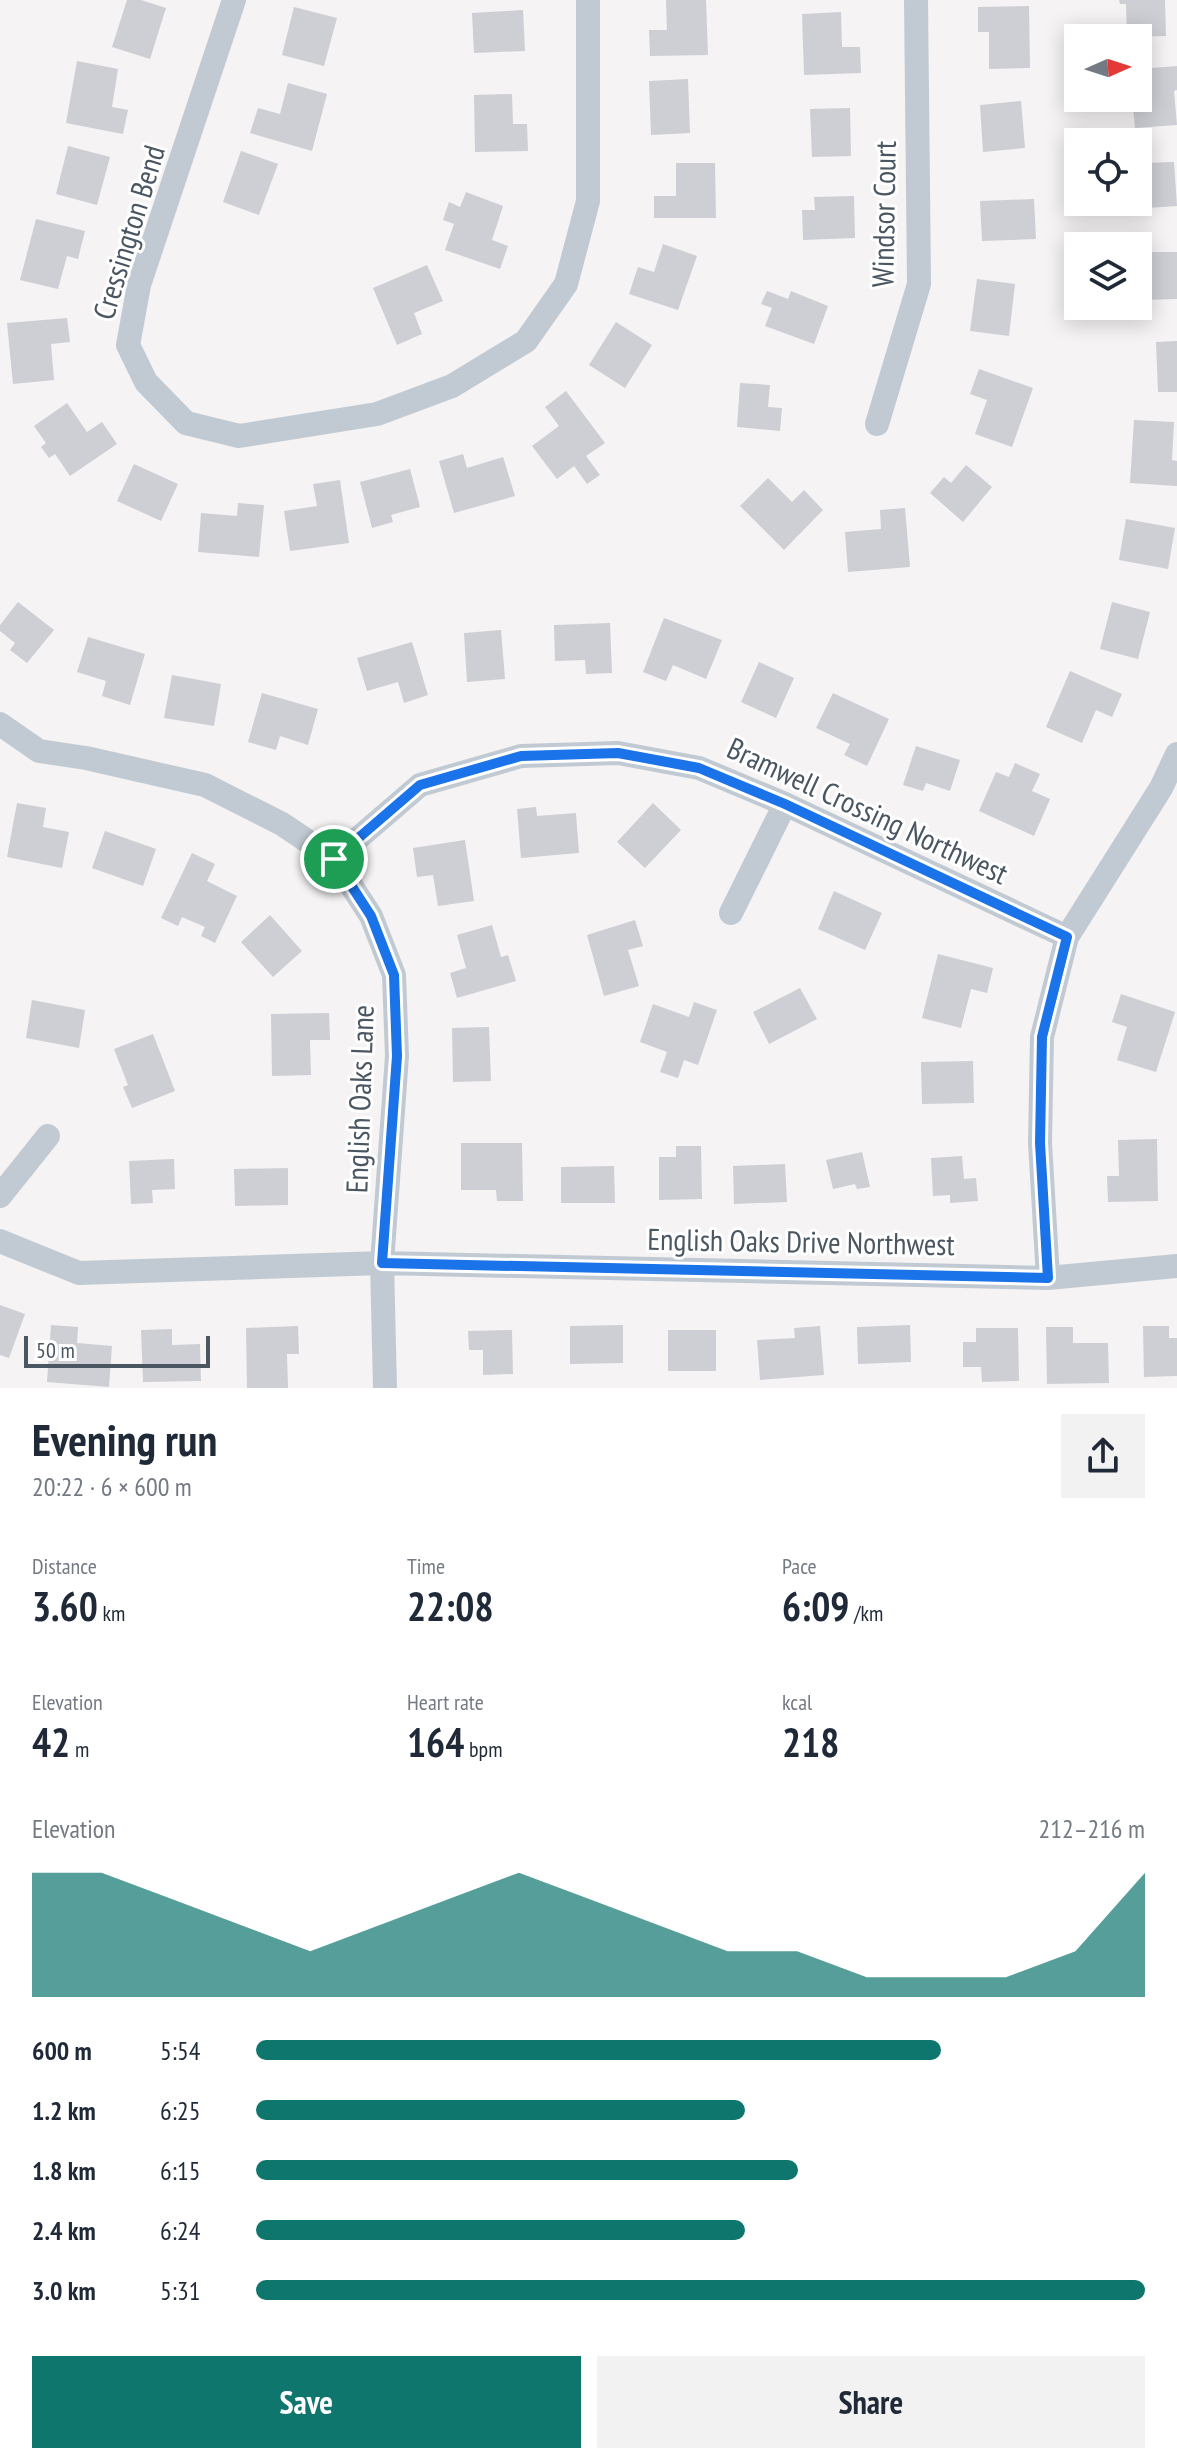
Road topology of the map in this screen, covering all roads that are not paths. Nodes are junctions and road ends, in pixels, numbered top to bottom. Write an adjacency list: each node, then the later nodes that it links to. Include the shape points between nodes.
1 (234, 0): 2 (street, Cressington Bend, via 139,285 128,345 146,382 186,423 239,436 377,414 452,386 526,341 566,284 588,201)
2 (588, 0)
3 (916, 0): 4 (street, Windsor Court, via 919,284)
4 (877, 424)
5 (0, 724): 8 (street, English Oaks Lane, via 39,751 205,785 282,824)
6 (1177, 754): 10 (street)
7 (785, 804): 8 (street, Bramwell Crossing Northwest, via 699,768 618,753 521,756 420,785); 9 (street); 10 (street, Bramwell Crossing Northwest)
8 (334, 859): 14 (street, English Oaks Lane, via 371,916 394,975 397,1056)
9 (731, 913)
10 (1067, 937): 16 (street, via 1042,1037 1040,1143)
11 (48, 1136): 12 (street)
12 (0, 1196)
13 (0, 1241): 14 (street, English Oaks Drive Northwest, via 79,1273)
14 (382, 1263): 16 (street, English Oaks Drive Northwest); 17 (street, English Oaks Lane)
15 (1177, 1266): 16 (street, English Oaks Drive Northwest)
16 (1048, 1278)
17 (385, 1388)

